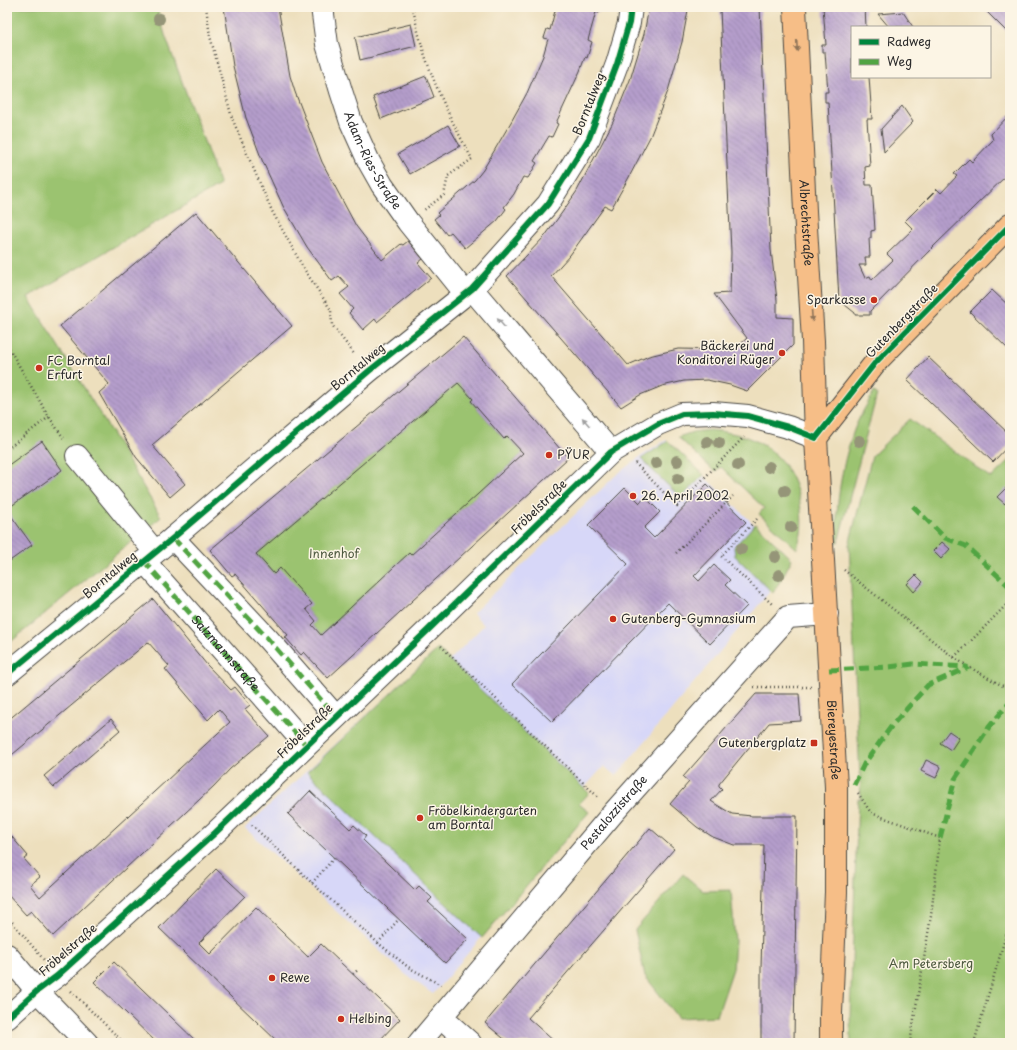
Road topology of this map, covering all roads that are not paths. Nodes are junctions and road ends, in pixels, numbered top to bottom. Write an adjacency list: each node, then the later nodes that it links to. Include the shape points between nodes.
1 (322, 7): 5 (street, Adam-Ries-Straße, via 327,44 341,91 351,122 369,162 408,222)
2 (631, 7): 5 (street, Borntalweg, via 617,64 589,138 548,204)
3 (795, 7): 6 (main road, Albrechtstraße, one-way to 6)
4 (1010, 225): 6 (main road, Gutenbergstraße, via 875,363)
5 (469, 291): 7 (street, Adam-Ries-Straße, one-way to 5); 9 (street, Borntalweg, via 369,371)
6 (816, 438): 7 (street, via 748,416 682,414 658,424); 11 (main road, Biereyestraße)
7 (612, 452): 13 (street, Fröbelstraße)
8 (76, 456): 10 (street, Salzmannstraße)
9 (173, 538): 10 (street, Borntalweg); 13 (street, via 267,638)
10 (149, 557): 12 (street, Borntalweg); 14 (street, Salzmannstraße)
11 (827, 614): 18 (street, Pestalozzistraße, via 788,616 614,812); 22 (main road, Biereyestraße, via 836,787 836,892)
12 (7, 674)
13 (336, 717): 14 (street, Fröbelstraße)
14 (306, 745): 16 (street, Fröbelstraße, via 58,976)
15 (7, 955): 16 (street)
16 (37, 990): 17 (street, Fröbelstraße); 19 (street)
17 (7, 1018)
18 (441, 1018): 20 (street, Pestalozzistraße); 21 (street)
19 (87, 1043)
20 (419, 1043)
21 (470, 1043)
22 (831, 1043)

